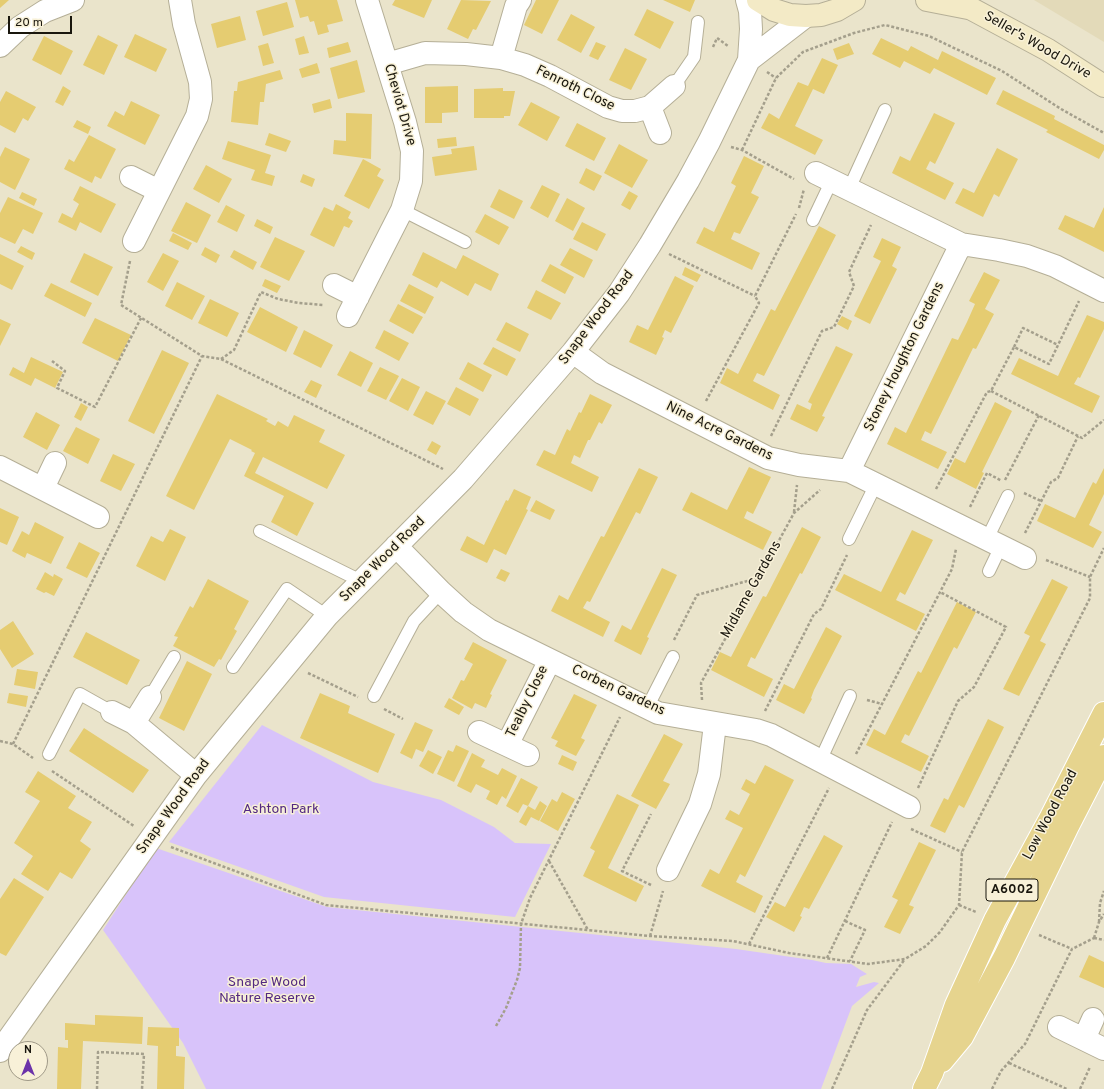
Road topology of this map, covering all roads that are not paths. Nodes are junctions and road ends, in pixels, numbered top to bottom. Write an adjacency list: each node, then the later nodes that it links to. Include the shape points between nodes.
1 (73, 0): 12 (street, via 38,15 20,27)
2 (180, 0): 23 (street, via 200,82 201,99 197,116)
3 (367, 0): 15 (street, Cheviot Drive)
4 (520, 0): 13 (street)
5 (747, 0): 14 (street, Snape Wood Road, via 751,29)
6 (758, 0): 10 (street, via 774,10)
7 (927, 0): 9 (street, Seller's Wood Drive)
8 (855, 1): 10 (street, via 821,15)
9 (962, 4): 17 (street, Seller's Wood Drive, via 1048,50)
10 (806, 16): 14 (street, Snape Wood Road)
11 (698, 22): 16 (lane, via 694,57)
12 (0, 46)
13 (501, 58): 15 (street, Fenroth Close, via 425,53); 18 (street, Fenroth Close, via 550,76 608,107 635,111)
14 (748, 60): 33 (street, Snape Wood Road, via 688,182 619,293)
15 (387, 64): 24 (street, Cheviot Drive, via 406,122 412,151 411,181)
16 (674, 86): 18 (street, Fenroth Close)
17 (1104, 86)
18 (650, 107): 20 (street)
19 (885, 110): 22 (lane)
20 (660, 133)
21 (131, 177): 23 (street)
22 (825, 182): 25 (lane); 28 (street, via 881,204)
23 (159, 191): 26 (street)
24 (402, 210): 27 (lane); 31 (street, Cheviot Drive)
25 (813, 220)
26 (134, 241)
27 (465, 242)
28 (961, 244): 29 (street, via 1027,256 1055,266); 36 (street, Stoney Houghton Gardens)
29 (1096, 287)
30 (330, 295): 31 (street)
31 (358, 297): 32 (street, Cheviot Drive)
32 (348, 316)
33 (573, 352): 36 (street, Nine Acre Gardens, via 602,373 768,458 799,466); 43 (street, Snape Wood Road, via 463,479)
34 (55, 463): 38 (street)
35 (0, 467): 38 (street)
36 (849, 470): 37 (street, Nine Acre Gardens)
37 (876, 484): 42 (lane); 44 (street, Nine Acre Gardens)
38 (43, 488): 40 (street)
39 (1008, 496): 44 (lane)
40 (98, 517)
41 (260, 531): 46 (lane)
42 (849, 539)
43 (396, 546): 46 (street, Snape Wood Road); 47 (street, Corben Gardens)
44 (1007, 549): 45 (lane)
45 (988, 571)
46 (361, 581): 48 (street, Snape Wood Road)
47 (441, 592): 51 (street, Corben Gardens, via 463,612 490,630); 55 (lane, via 414,621)
48 (327, 616): 52 (lane, via 287,589); 67 (street, Snape Wood Road)
49 (673, 657): 56 (lane)
50 (174, 658): 54 (lane)
51 (550, 660): 56 (street, Corben Gardens); 62 (street, Tealby Close)
52 (233, 667)
53 (850, 696): 66 (lane)
54 (150, 697): 59 (street)
55 (372, 700)
56 (638, 703): 60 (street, Corben Gardens, via 658,713)
57 (112, 712): 59 (street); 65 (lane, via 80,694)
58 (1104, 713): 75 (main road, Low Wood Road / A6002, via 996,920 956,1005)
59 (134, 723): 67 (street)
60 (709, 723): 66 (street, Corben Gardens, via 756,730 771,735); 69 (street, via 709,774 700,804)
61 (479, 732): 62 (street, Tealby Close)
62 (507, 745): 63 (street, Tealby Close)
63 (528, 755)
64 (1104, 756): 75 (main road, Low Wood Road / A6002, via 962,1037)
65 (44, 758)
66 (834, 768): 68 (street, Corben Gardens)
67 (196, 775): 74 (street, Snape Wood Road)
68 (905, 816)
69 (668, 870)
70 (1093, 1019): 72 (street)
71 (1059, 1027): 72 (street)
72 (1084, 1039): 73 (street)
73 (1104, 1049)
74 (0, 1051)
75 (928, 1081)

